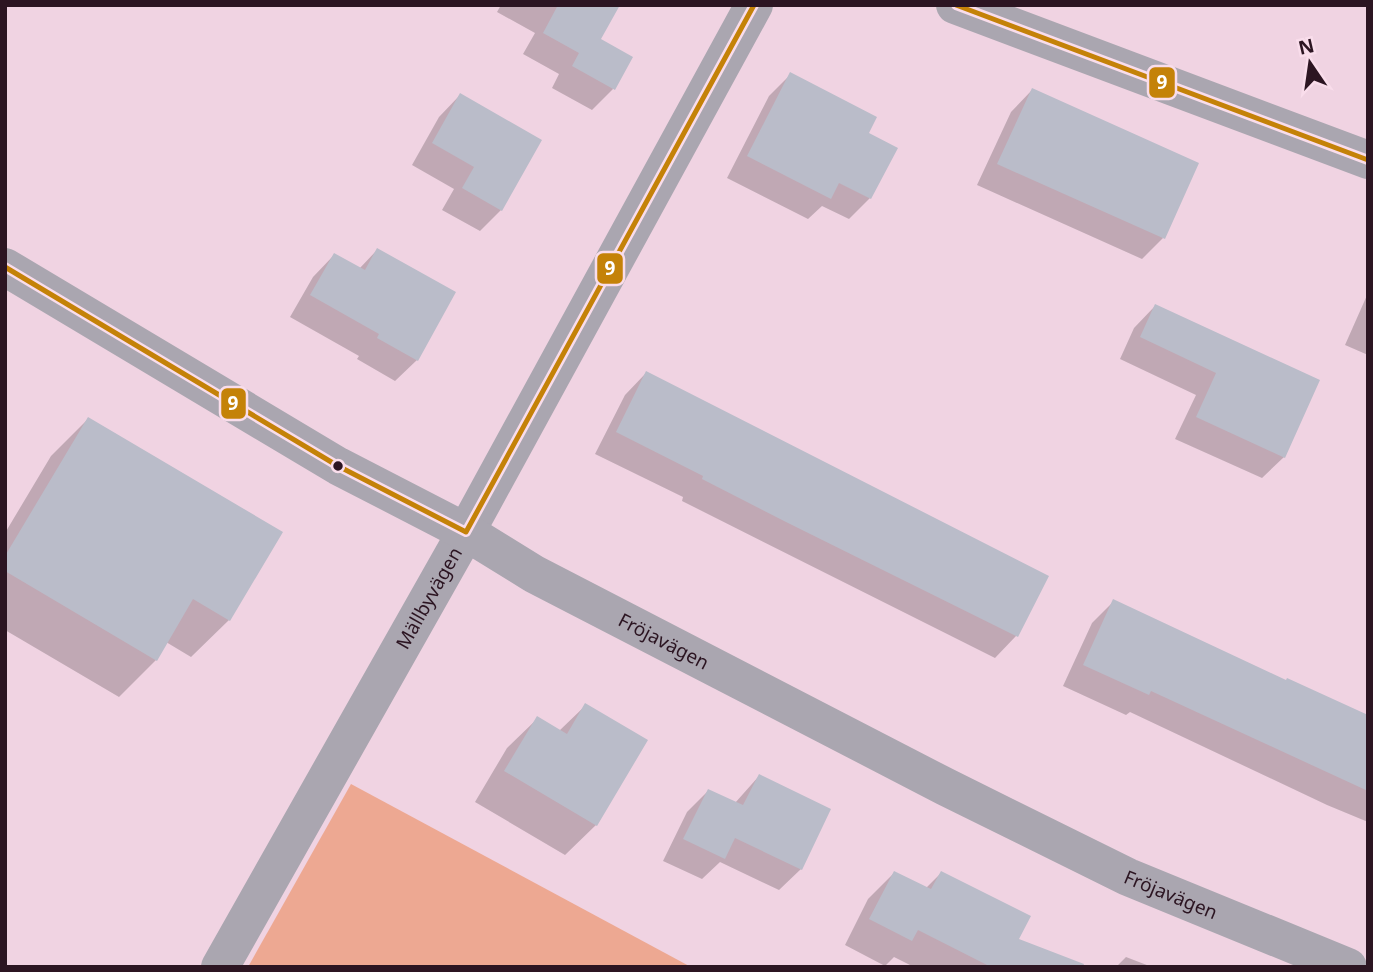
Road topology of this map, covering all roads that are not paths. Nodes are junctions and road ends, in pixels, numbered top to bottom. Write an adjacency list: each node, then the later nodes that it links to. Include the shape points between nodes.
1 (754, 5): 5 (street, Mällbyvägen)
2 (955, 5): 3 (street)
3 (1368, 160)
4 (5, 268): 5 (street, Fröjavägen, via 338,466)
5 (466, 532): 6 (street, Fröjavägen, via 534,574 992,811 1128,877); 7 (street, Mällbyvägen)
6 (1324, 962)
7 (220, 967)

